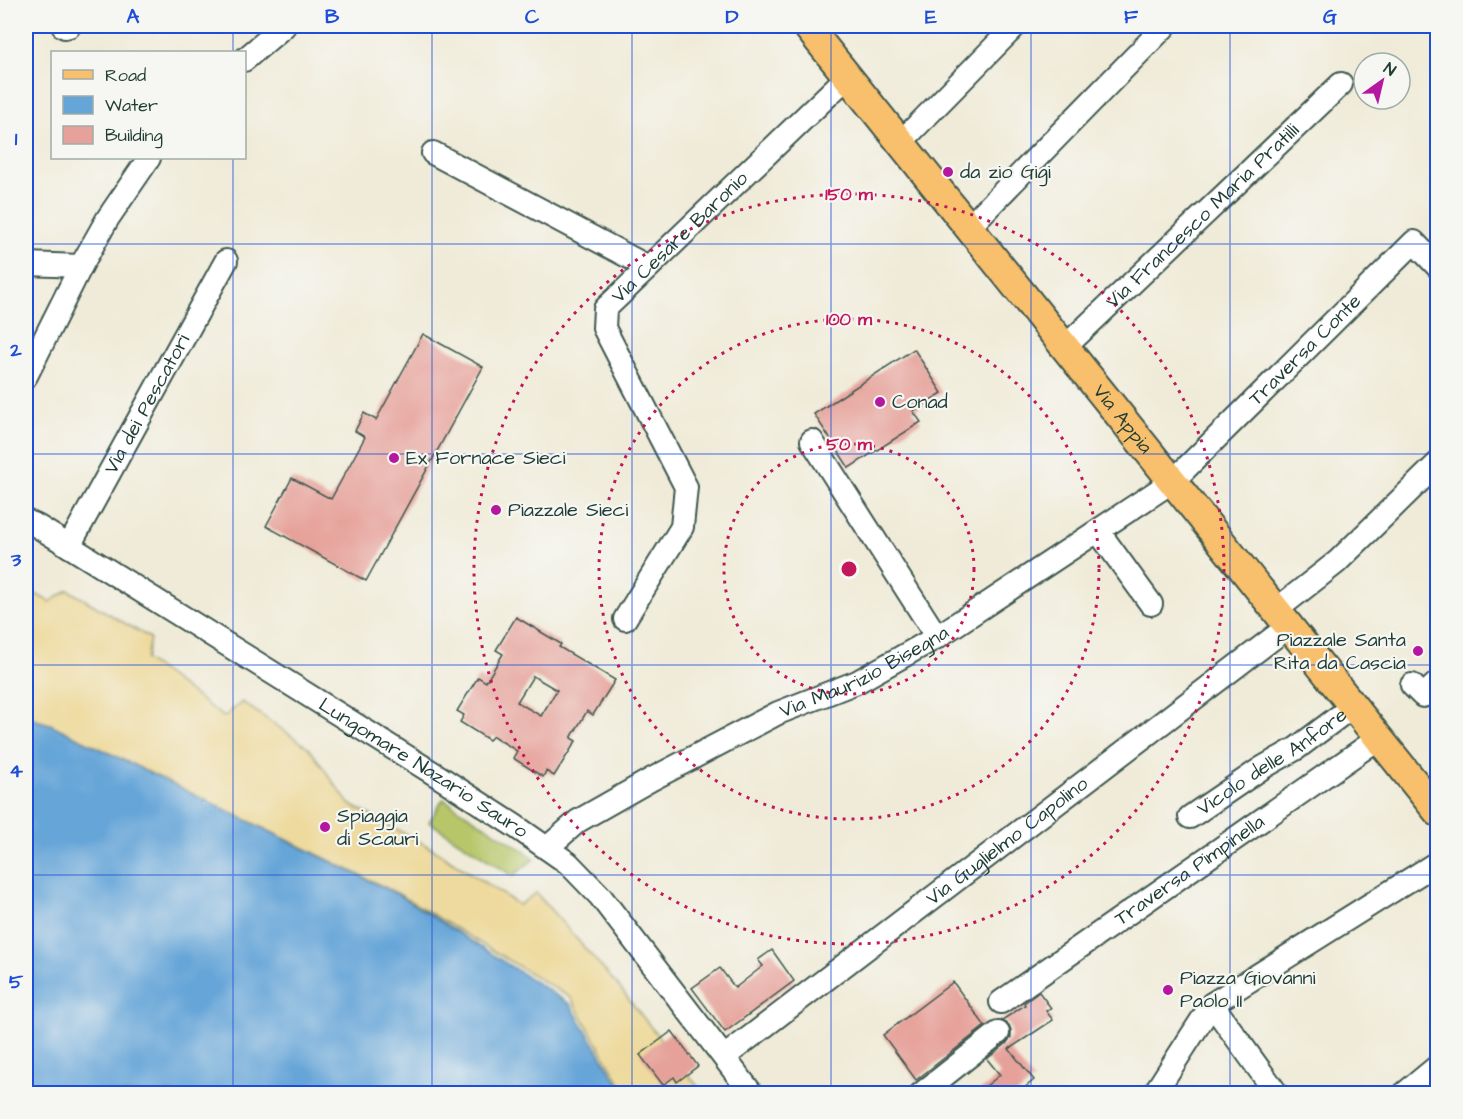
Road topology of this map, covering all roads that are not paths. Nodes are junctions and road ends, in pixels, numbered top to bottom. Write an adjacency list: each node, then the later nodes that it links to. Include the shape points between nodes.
1 (63, 26): 2 (street)
2 (69, 26)
3 (284, 26): 7 (street)
4 (807, 26): 8 (main road, Via Appia)
5 (1015, 26): 10 (street)
6 (1165, 26): 13 (street)
7 (246, 58)
8 (848, 76): 10 (main road, Via Appia); 17 (street, Via Cesare Baronio)
9 (1341, 84): 19 (street, Via Francesco Maria Pratilli)
10 (900, 142): 13 (main road, Via Appia)
11 (434, 153): 17 (street)
12 (148, 159): 16 (street)
13 (969, 227): 19 (main road, Via Appia)
14 (226, 261): 26 (street, Via dei Pescatori)
15 (26, 264): 16 (street)
16 (81, 266): 20 (street)
17 (648, 267): 29 (street, Via Cesare Baronio, via 605,309 604,328 686,487 682,527)
18 (1437, 267): 23 (street, Traversa Conte, via 1414,242)
19 (1065, 347): 23 (main road, Via Appia)
20 (26, 376)
21 (812, 441): 30 (street)
22 (1437, 463): 28 (street, Via Guglielmo Capolino)
23 (1173, 482): 25 (street, Via Maurizio Bisegna); 28 (main road, Via Appia)
24 (26, 521): 26 (street, Lungomare Nazario Sauro)
25 (1098, 531): 27 (street); 30 (street, Via Maurizio Bisegna)
26 (69, 546): 37 (street, Lungomare Nazario Sauro)
27 (1151, 604)
28 (1282, 618): 33 (main road, Via Appia); 42 (street, Via Guglielmo Capolino)
29 (625, 620)
30 (937, 638): 37 (street, Via Maurizio Bisegna, via 857,682 778,713 652,779 578,821)
31 (1437, 682): 32 (street, via 1423,696)
32 (1412, 685)
33 (1353, 706): 34 (main road, Via Appia); 36 (street, Vicolo delle Anfore, via 1297,748)
34 (1378, 738): 35 (main road, Via Appia); 39 (street, Traversa Pimpinella)
35 (1437, 812)
36 (1190, 817)
37 (547, 848): 42 (street, Lungomare Nazario Sauro, via 600,896)
38 (1437, 862): 40 (street)
39 (1000, 1002)
40 (1212, 1004): 46 (street); 47 (street)
41 (998, 1033): 45 (street)
42 (724, 1057): 44 (street, Lungomare Nazario Sauro)
43 (1437, 1066): 48 (street)
44 (753, 1094)
45 (921, 1094)
46 (1154, 1094)
47 (1277, 1094)
48 (1404, 1094)

